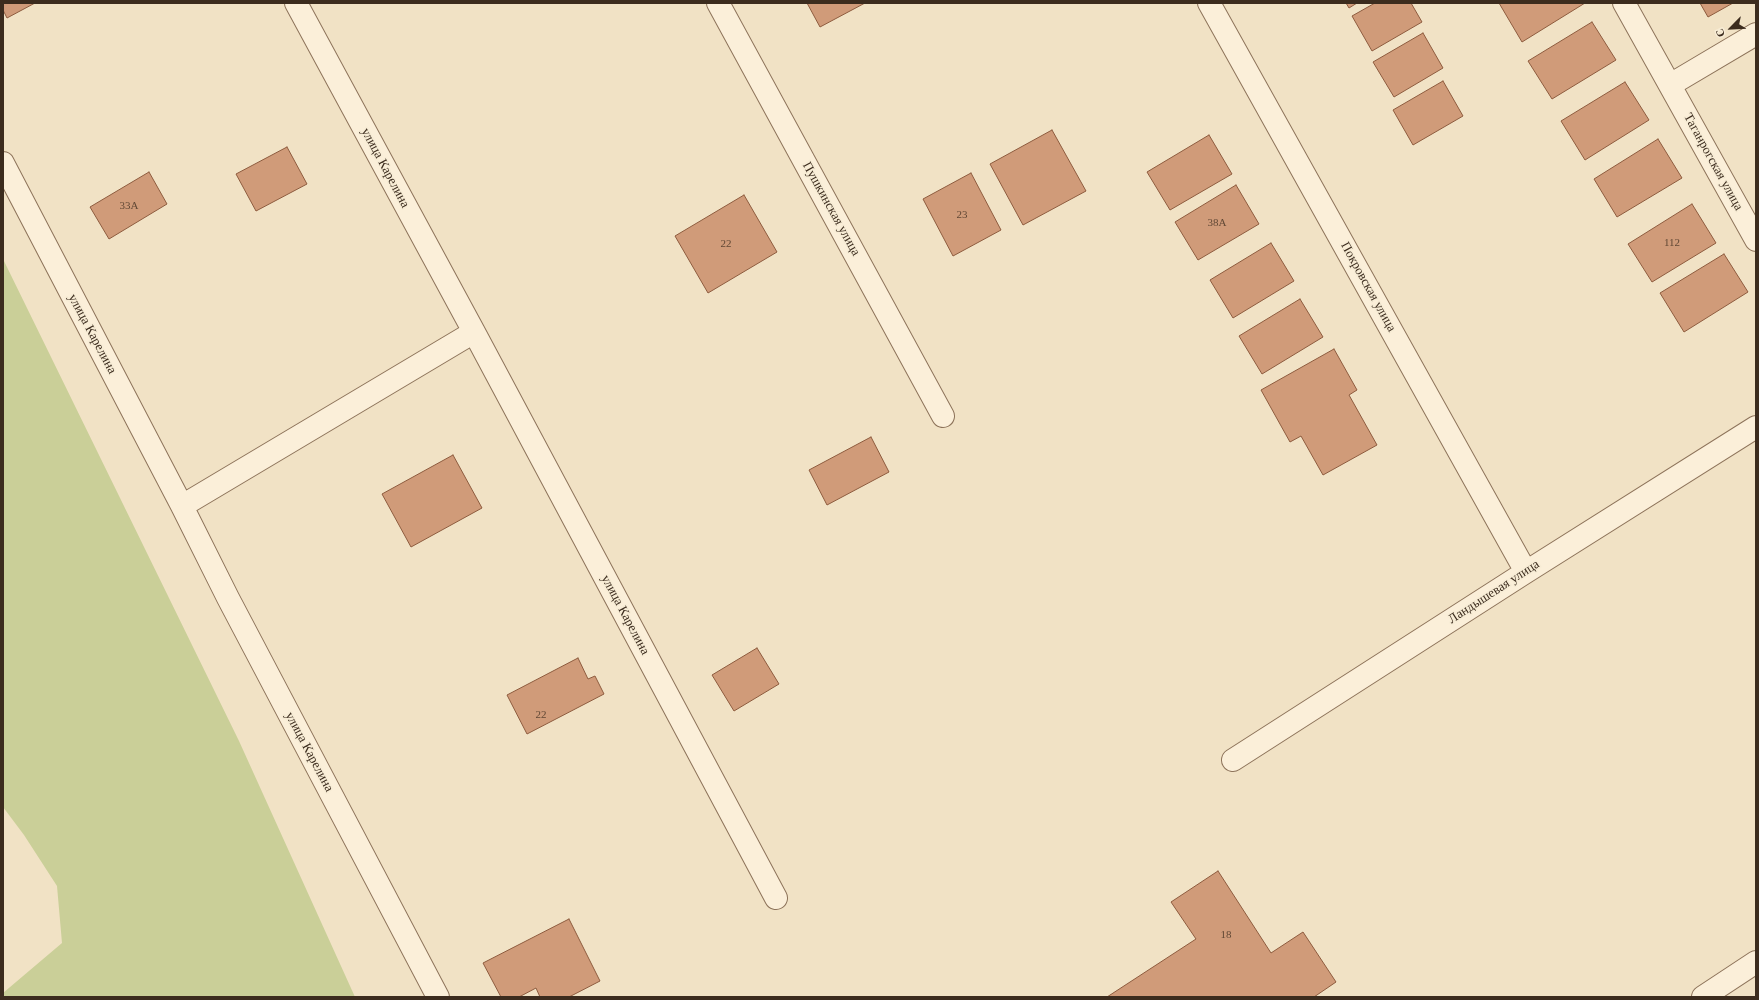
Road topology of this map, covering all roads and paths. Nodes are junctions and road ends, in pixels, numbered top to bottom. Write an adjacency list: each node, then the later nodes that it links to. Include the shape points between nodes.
1 (296, 3): 9 (street, улица Карелина)
2 (718, 3): 10 (street, Пушкинская улица)
3 (1209, 3): 13 (street, Покровская улица)
4 (1624, 3): 6 (street, Таганрогская улица)
5 (1756, 34): 6 (street)
6 (1670, 84): 8 (street, Таганрогская улица)
7 (3, 162): 12 (street, улица Карелина)
8 (1756, 240)
9 (474, 332): 12 (street); 15 (street, улица Карелина)
10 (943, 416)
11 (1756, 427): 13 (street, Ландышевая улица)
12 (182, 506): 17 (street, улица Карелина)
13 (1526, 572): 14 (street, Ландышевая улица)
14 (1233, 760)
15 (776, 898)
16 (1756, 962): 18 (street)
17 (438, 997)
18 (1703, 997)

